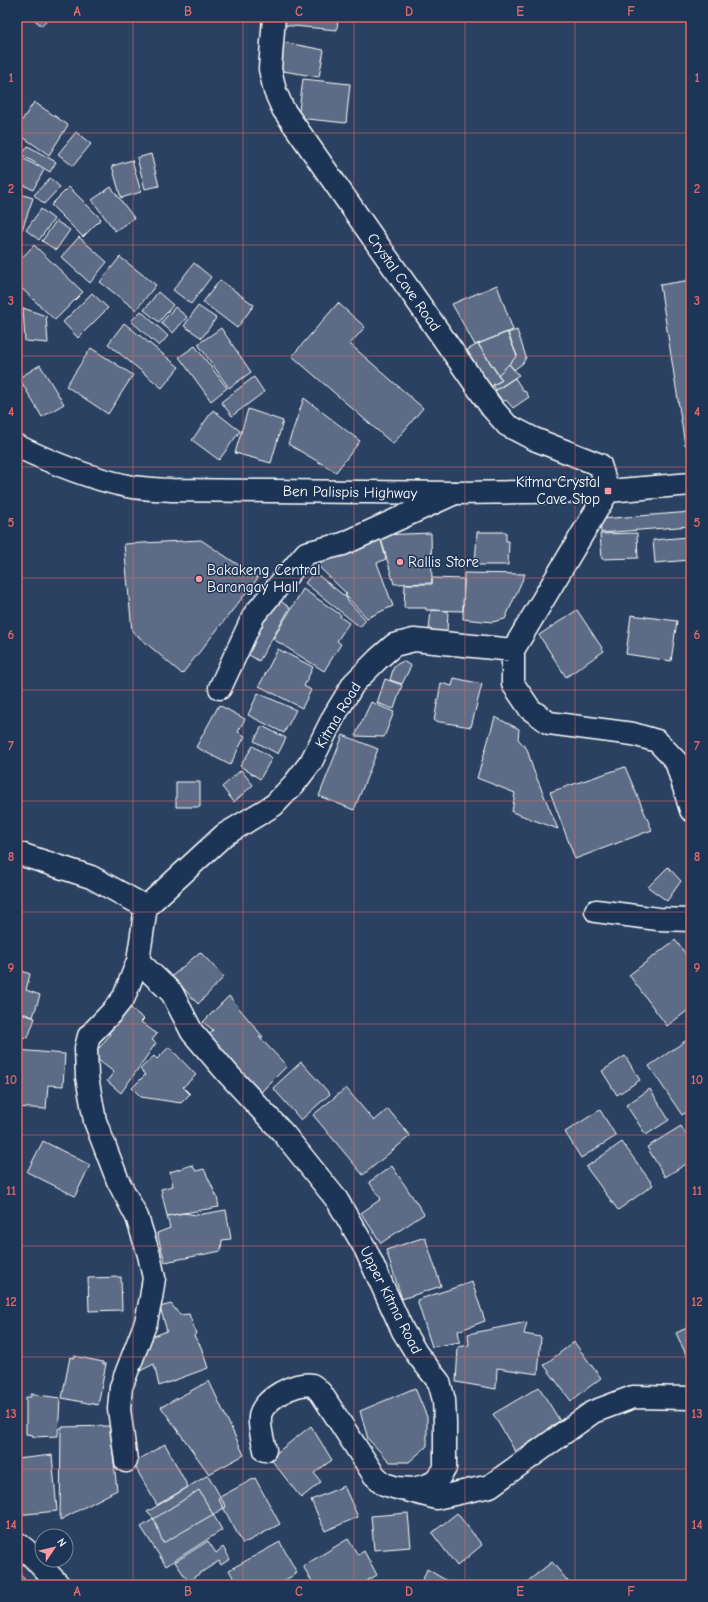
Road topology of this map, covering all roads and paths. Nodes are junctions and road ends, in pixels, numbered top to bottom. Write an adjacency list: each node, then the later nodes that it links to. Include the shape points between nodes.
1 (274, 17): 4 (street, Crystal Cave Road, via 270,68 275,91 283,109 492,408 506,425 600,465)
2 (17, 446): 5 (street, Ben Palispis Highway, via 43,459 90,476 129,486 171,490)
3 (691, 484): 4 (street, Ben Palispis Highway)
4 (608, 491): 5 (street, Ben Palispis Highway); 6 (street)
5 (456, 493): 7 (street, via 343,544 306,552 254,615)
6 (513, 650): 8 (street, via 513,684 530,709 549,723 633,734 657,741 676,761); 10 (street, Kitma Road, via 414,640 394,645 354,684 334,716 311,762 294,784 274,805 224,835)
7 (220, 688)
8 (691, 810)
9 (17, 852): 10 (street, via 91,877)
10 (146, 907): 13 (street)
11 (596, 911): 12 (street, via 658,919)
12 (691, 920)
13 (138, 961): 16 (street, via 124,997 89,1036 86,1048 87,1077 94,1121 118,1181 137,1218 150,1254 154,1278 146,1322 121,1387 118,1409); 17 (street, Upper Kitma Road, via 172,993 192,1032 284,1134 337,1200 365,1248 403,1331 439,1382 444,1400 445,1468 434,1482 428,1485 413,1489)
14 (691, 1398): 17 (street, via 633,1397 593,1412 490,1486 436,1498)
15 (265, 1450): 17 (street, Upper Kitma Road, via 260,1415 267,1402 285,1390 304,1384 313,1385 321,1393 374,1475 384,1484)
16 (126, 1462)
17 (397, 1488)
18 (17, 1543): 19 (street)
19 (59, 1585)

